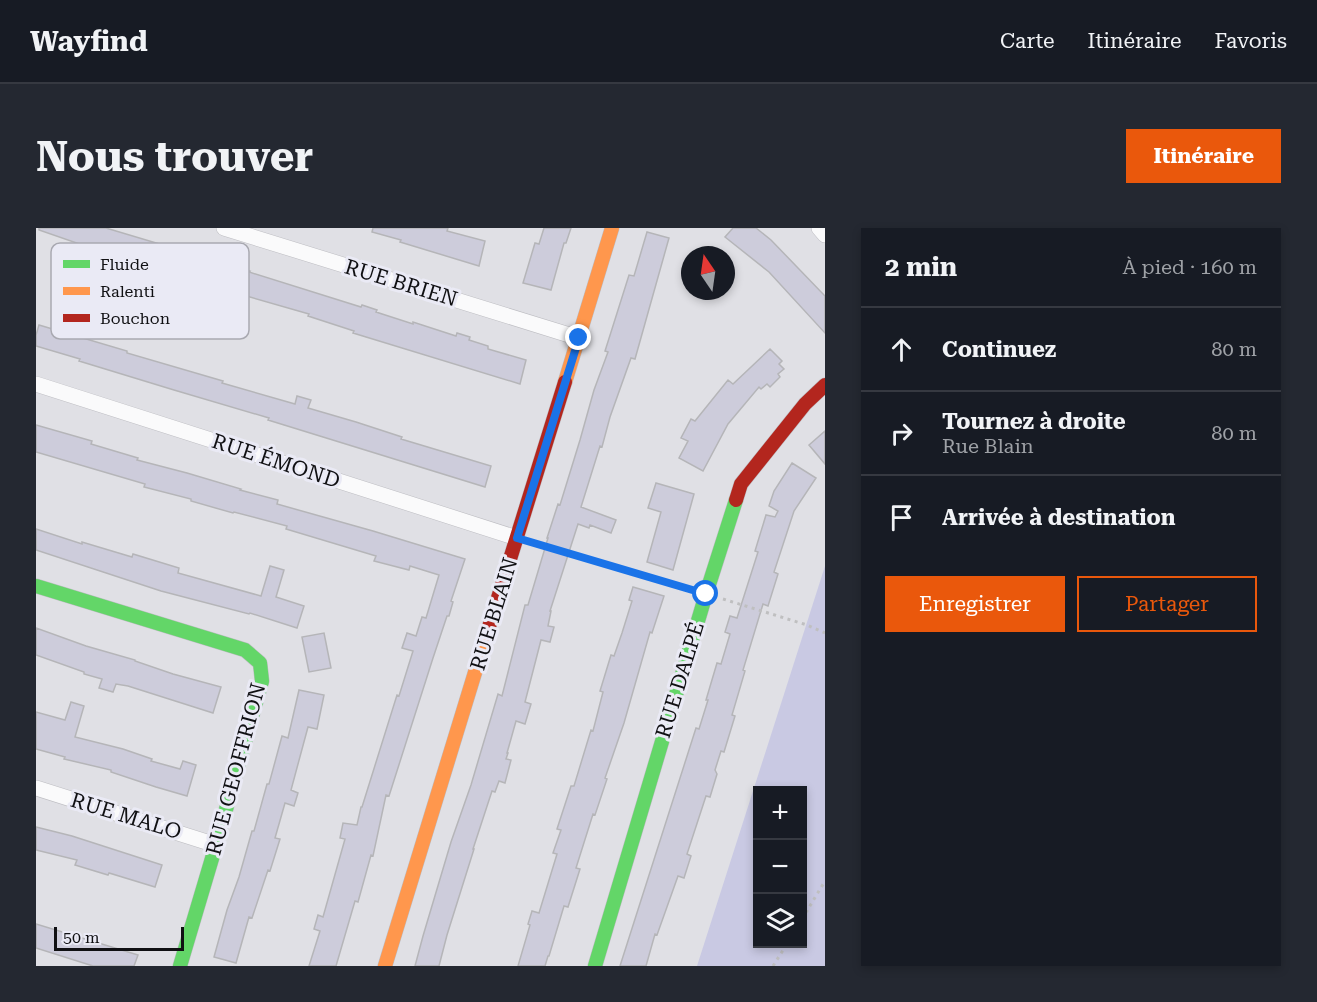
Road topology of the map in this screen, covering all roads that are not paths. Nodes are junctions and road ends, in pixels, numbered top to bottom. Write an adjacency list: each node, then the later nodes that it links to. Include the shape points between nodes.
1 (224, 228): 5 (street, RUE BRIEN)
2 (612, 228): 5 (street, RUE BLAIN)
3 (819, 228): 4 (street)
4 (825, 235)
5 (579, 338): 8 (street, RUE BLAIN)
6 (36, 384): 8 (street, RUE ÉMOND)
7 (825, 385): 14 (street, RUE DALPÉ, via 741,484)
8 (517, 538): 13 (street, RUE BLAIN)
9 (36, 586): 11 (street, RUE GEOFFRION, via 245,650 260,663 262,681)
10 (36, 788): 11 (street, RUE MALO)
11 (216, 845): 12 (street, RUE GEOFFRION)
12 (180, 966)
13 (385, 966)
14 (595, 966)

